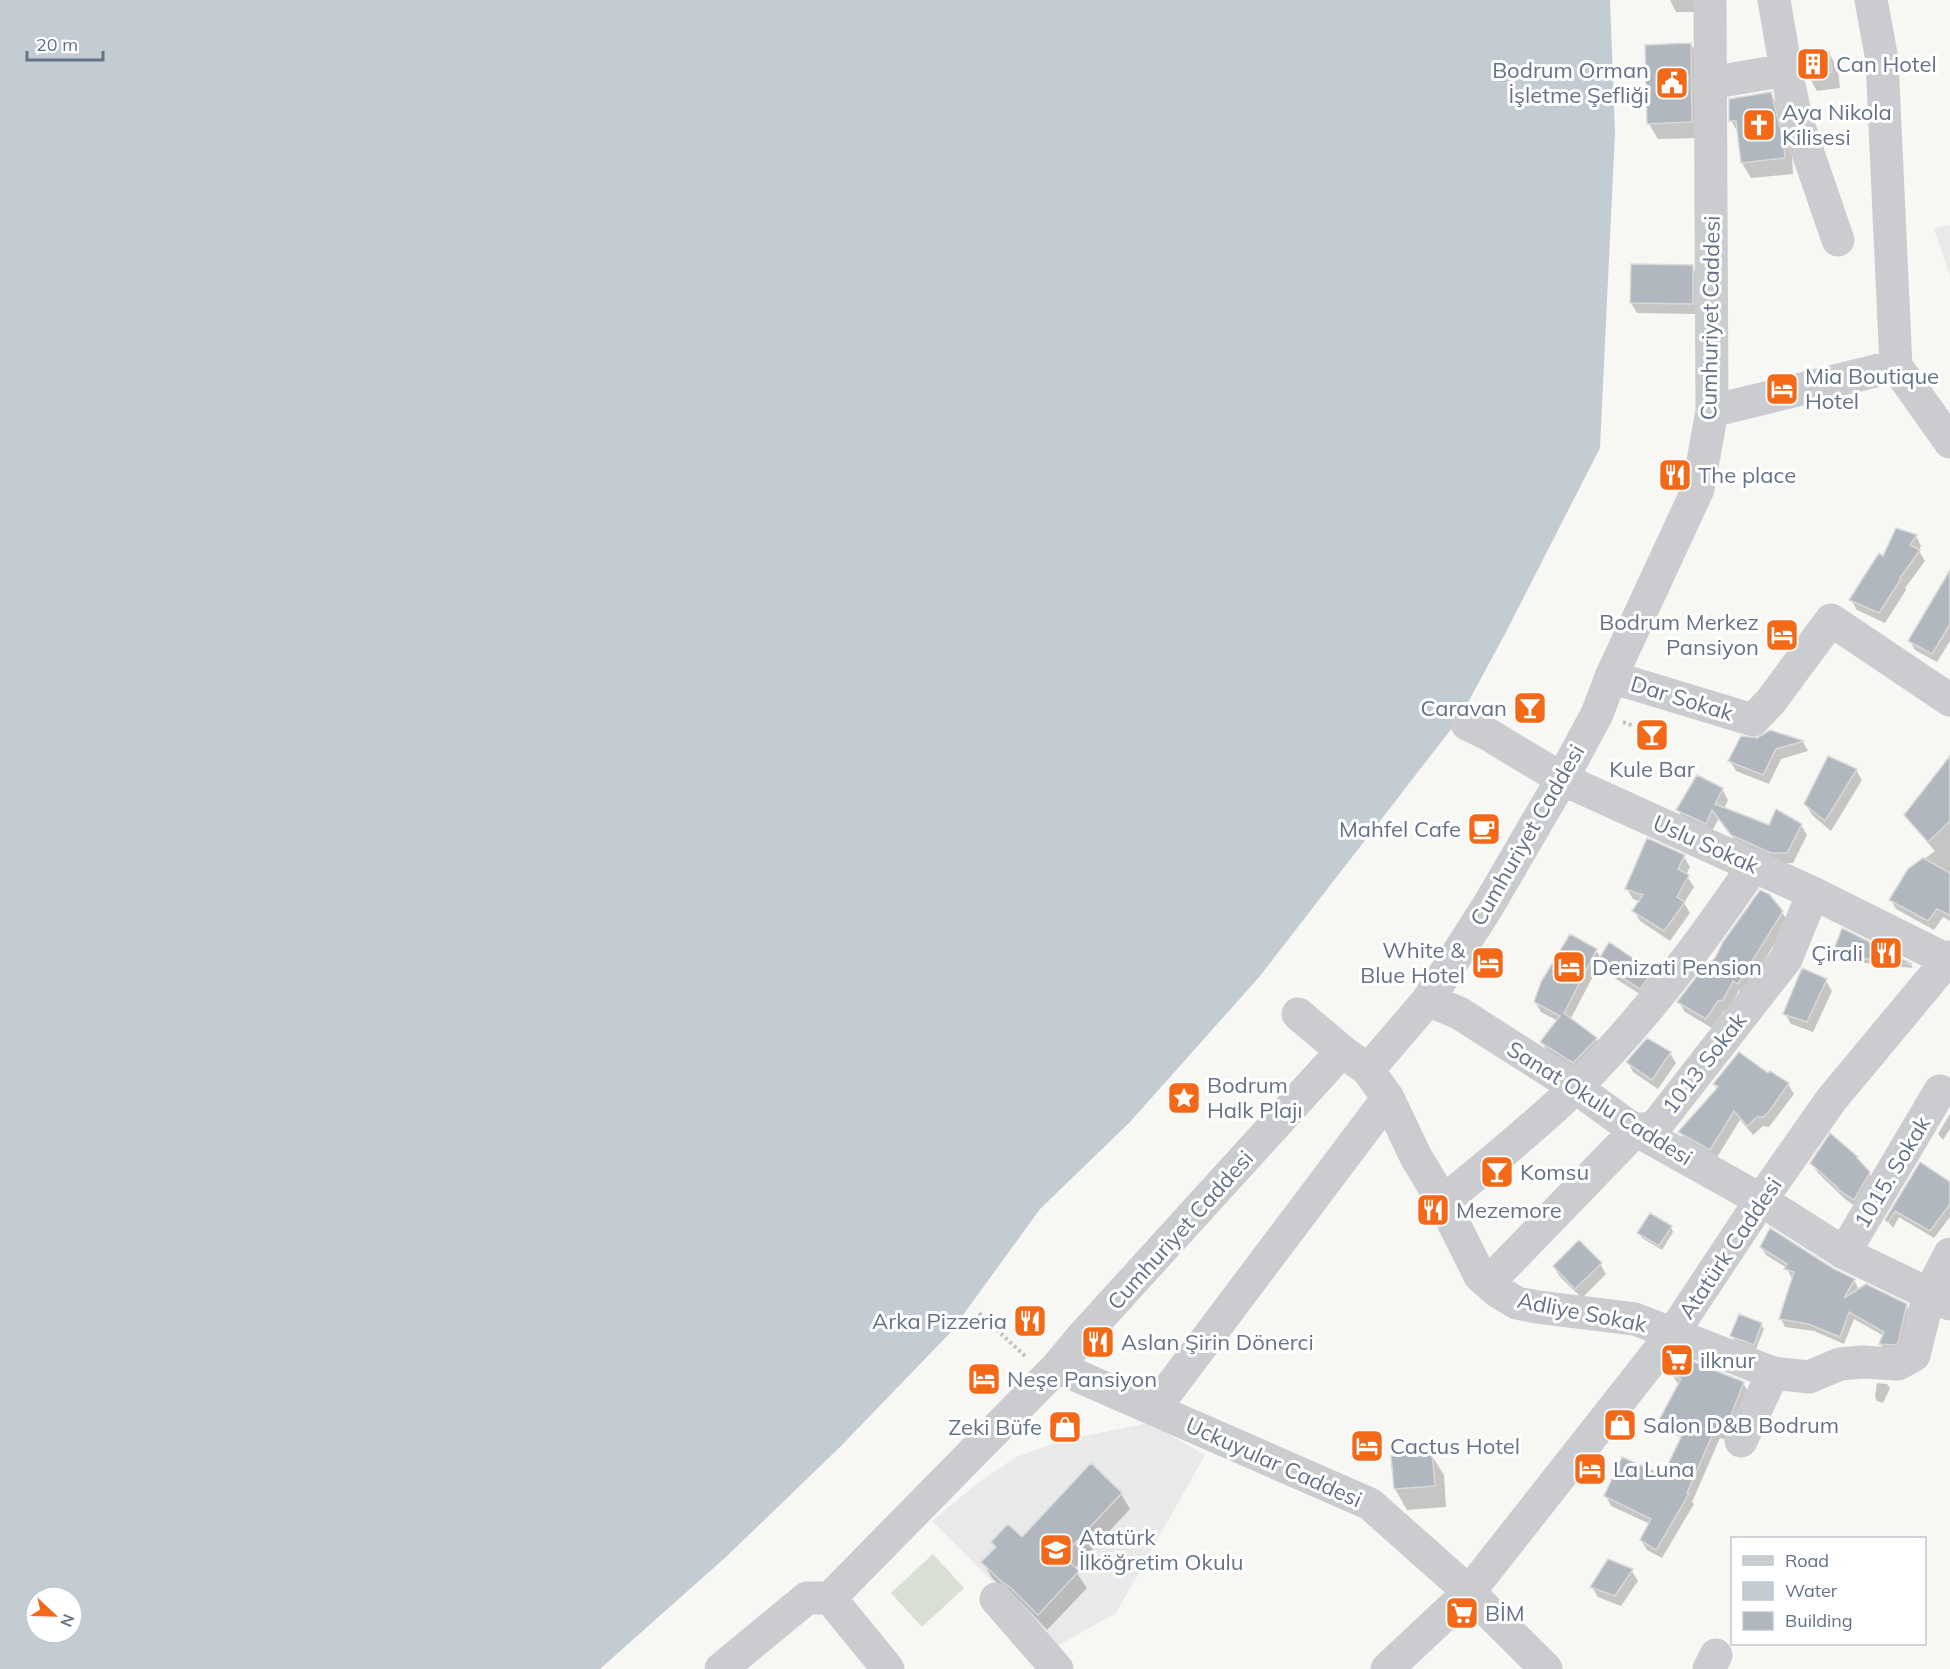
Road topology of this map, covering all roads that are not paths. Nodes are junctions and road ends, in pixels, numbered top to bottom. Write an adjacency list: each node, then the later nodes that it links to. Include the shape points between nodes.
1 (1710, 0): 5 (street, Cumhuriyet Caddesi)
2 (1774, 0): 4 (street)
3 (1871, 0): 7 (street, via 1882,60)
4 (1786, 70): 5 (street); 6 (street, via 1796,118)
5 (1710, 83): 8 (street, Cumhuriyet Caddesi)
6 (1838, 240)
7 (1896, 366): 8 (street); 9 (street)
8 (1713, 411): 10 (street, Cumhuriyet Caddesi, via 1698,489)
9 (1950, 442)
10 (1611, 677): 11 (street, Dar Sokak, via 1753,720 1772,701 1831,620); 13 (street, Cumhuriyet Caddesi, via 1597,714)
11 (1950, 700)
12 (1467, 724): 13 (street, Uslu Sokak)
13 (1562, 779): 14 (street, Uslu Sokak); 17 (street, Cumhuriyet Caddesi)
14 (1754, 865): 15 (street, Uslu Sokak); 20 (street, via 1709,932)
15 (1813, 893): 16 (street, Uslu Sokak); 23 (street, 1013 Sokak, via 1786,959 1655,1127)
16 (1948, 958): 24 (street, Atatürk Caddesi, via 1831,1100)
17 (1428, 1000): 19 (street, Cumhuriyet Caddesi); 20 (street, Sanat Okulu Caddesi, via 1459,1012)
18 (1298, 1014): 19 (street, Adliye Sokak)
19 (1355, 1060): 22 (street, Adliye Sokak); 31 (street, Cumhuriyet Caddesi)
20 (1575, 1088): 23 (street, Sanat Okulu Caddesi); 25 (street)
21 (1940, 1091): 26 (street, 1015. Sokak)
22 (1388, 1098): 25 (street, Adliye Sokak); 33 (street)
23 (1636, 1130): 24 (street, Sanat Okulu Caddesi); 28 (street, 1013 Sokak)
24 (1761, 1200): 26 (street, Sanat Okulu Caddesi); 30 (street, Atatürk Caddesi)
25 (1443, 1202): 28 (street, Adliye Sokak, via 1480,1276)
26 (1844, 1253): 29 (street, Sanat Okulu Caddesi)
27 (1950, 1254): 29 (street, Adliye Sokak)
28 (1488, 1283): 30 (street, Adliye Sokak, via 1517,1303 1635,1318)
29 (1940, 1299): 32 (street, Adliye Sokak, via 1914,1355 1898,1364 1840,1364 1809,1377)
30 (1673, 1333): 32 (street, Adliye Sokak); 35 (street, Atatürk Caddesi)
31 (1052, 1372): 33 (street, Uckuyular Caddesi); 36 (street, Cumhuriyet Caddesi)
32 (1773, 1373): 34 (street)
33 (1154, 1409): 35 (street, Uckuyular Caddesi, via 1370,1504)
34 (1741, 1441)
35 (1469, 1593): 41 (street, Atatürk Caddesi); 42 (street, Uckuyular Caddesi)
36 (830, 1598): 38 (street, via 807,1598); 39 (street)
37 (996, 1599): 40 (street)
38 (721, 1669)
39 (888, 1669)
40 (1058, 1669)
41 (1387, 1669)
42 (1546, 1669)

